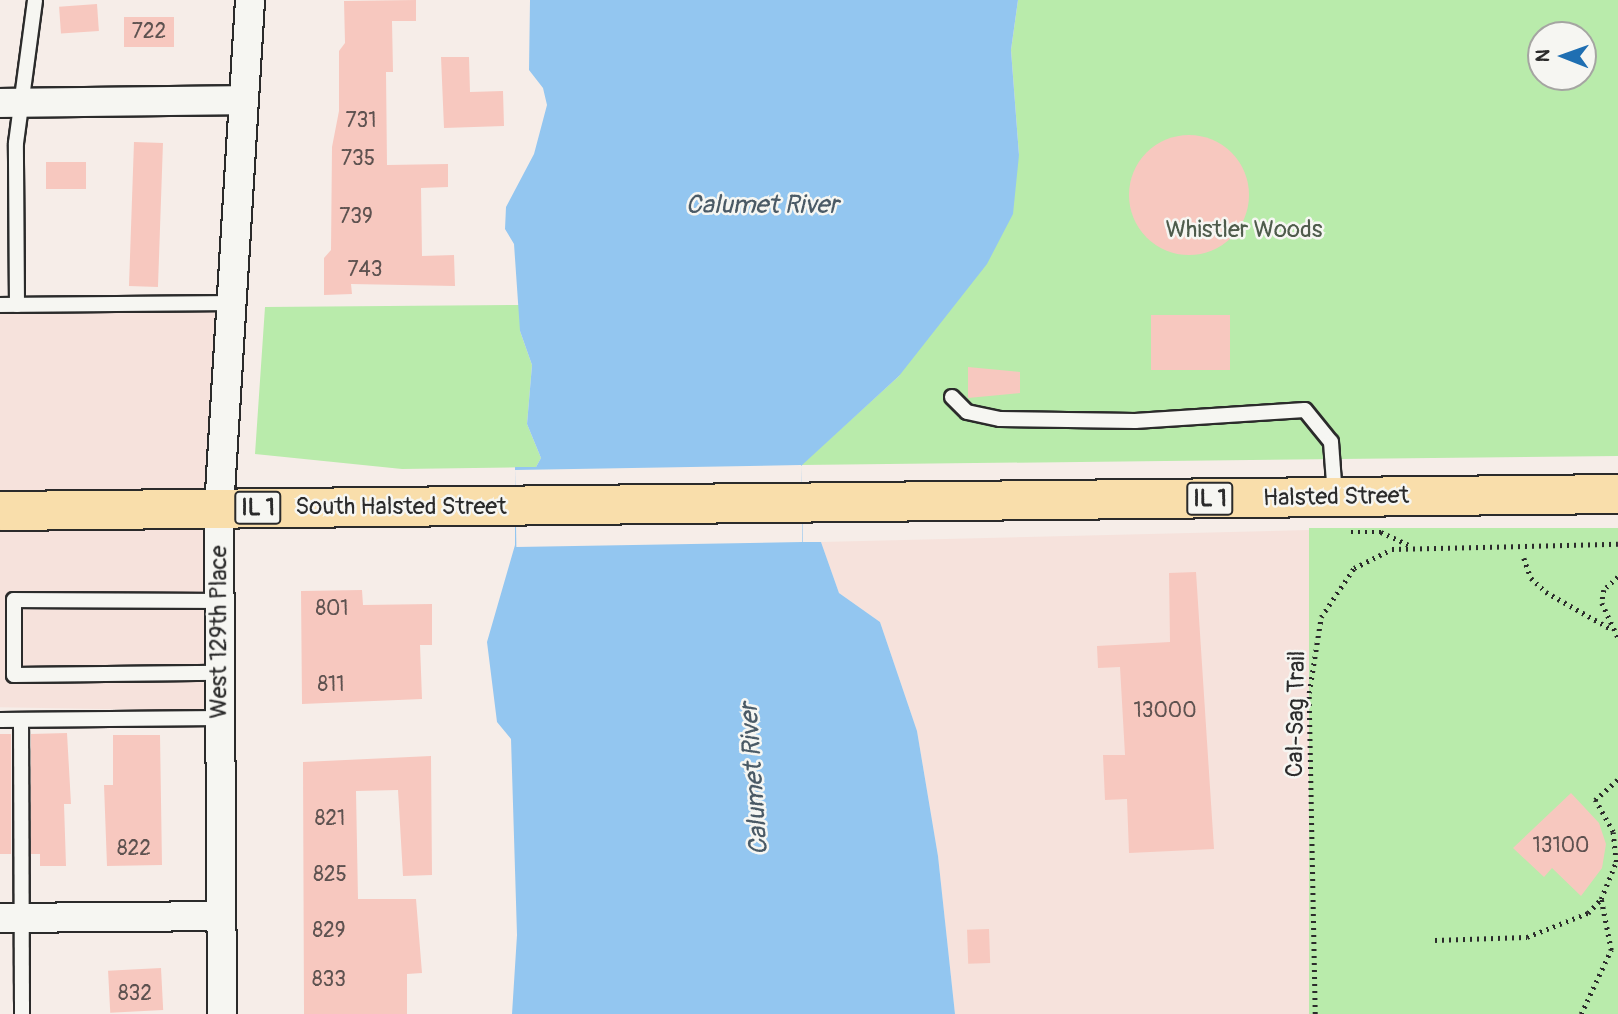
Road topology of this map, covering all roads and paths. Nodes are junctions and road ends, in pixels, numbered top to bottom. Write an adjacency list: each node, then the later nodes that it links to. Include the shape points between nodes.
1 (35, 0): 4 (lane)
2 (250, 0): 3 (street, West 129th Place)
3 (241, 100): 4 (street); 5 (street, West 129th Place)
4 (11, 102): 7 (lane, via 16,142)
5 (228, 303): 7 (lane); 11 (street, West 129th Place)
6 (0, 305): 7 (lane)
7 (17, 305)
8 (952, 397): 13 (lane, via 967,412 1000,419 1135,421 1305,410 1331,442)
9 (1618, 494): 13 (main road, Halsted Street / IL 1)
10 (802, 504): 11 (main road, South Halsted Street / IL 1); 13 (main road, Halsted Street / IL 1)
11 (219, 509): 12 (main road, South Halsted Street / IL 1); 18 (street, West 129th Place)
12 (0, 511)
13 (1339, 515): 15 (path)
14 (1618, 544): 15 (path, Cal-Sag Trail)
15 (1410, 545): 35 (path, Cal-Sag Trail, via 1354,568 1321,617 1311,652)
16 (1524, 558): 19 (path, via 1531,578 1546,592)
17 (1618, 577): 19 (path, via 1604,590 1602,603)
18 (219, 601): 21 (street, West 129th Place); 21 (lane, via 15,600 14,675)
19 (1613, 630): 20 (path)
20 (1618, 638)
21 (220, 673): 22 (street, West 129th Place)
22 (220, 719): 24 (lane); 28 (street, West 129th Place)
23 (0, 720): 24 (lane)
24 (21, 720): 29 (lane)
25 (1618, 779): 26 (path, via 1595,800)
26 (1617, 851): 27 (path)
27 (1601, 898): 30 (path, via 1571,924 1548,933); 31 (path)
28 (221, 916): 29 (street); 34 (street, West 129th Place)
29 (11, 918): 33 (lane)
30 (1435, 940)
31 (1611, 950): 32 (path); 36 (path)
32 (1618, 951)
33 (22, 1014)
34 (222, 1014)
35 (1315, 1014)
36 (1581, 1014)

